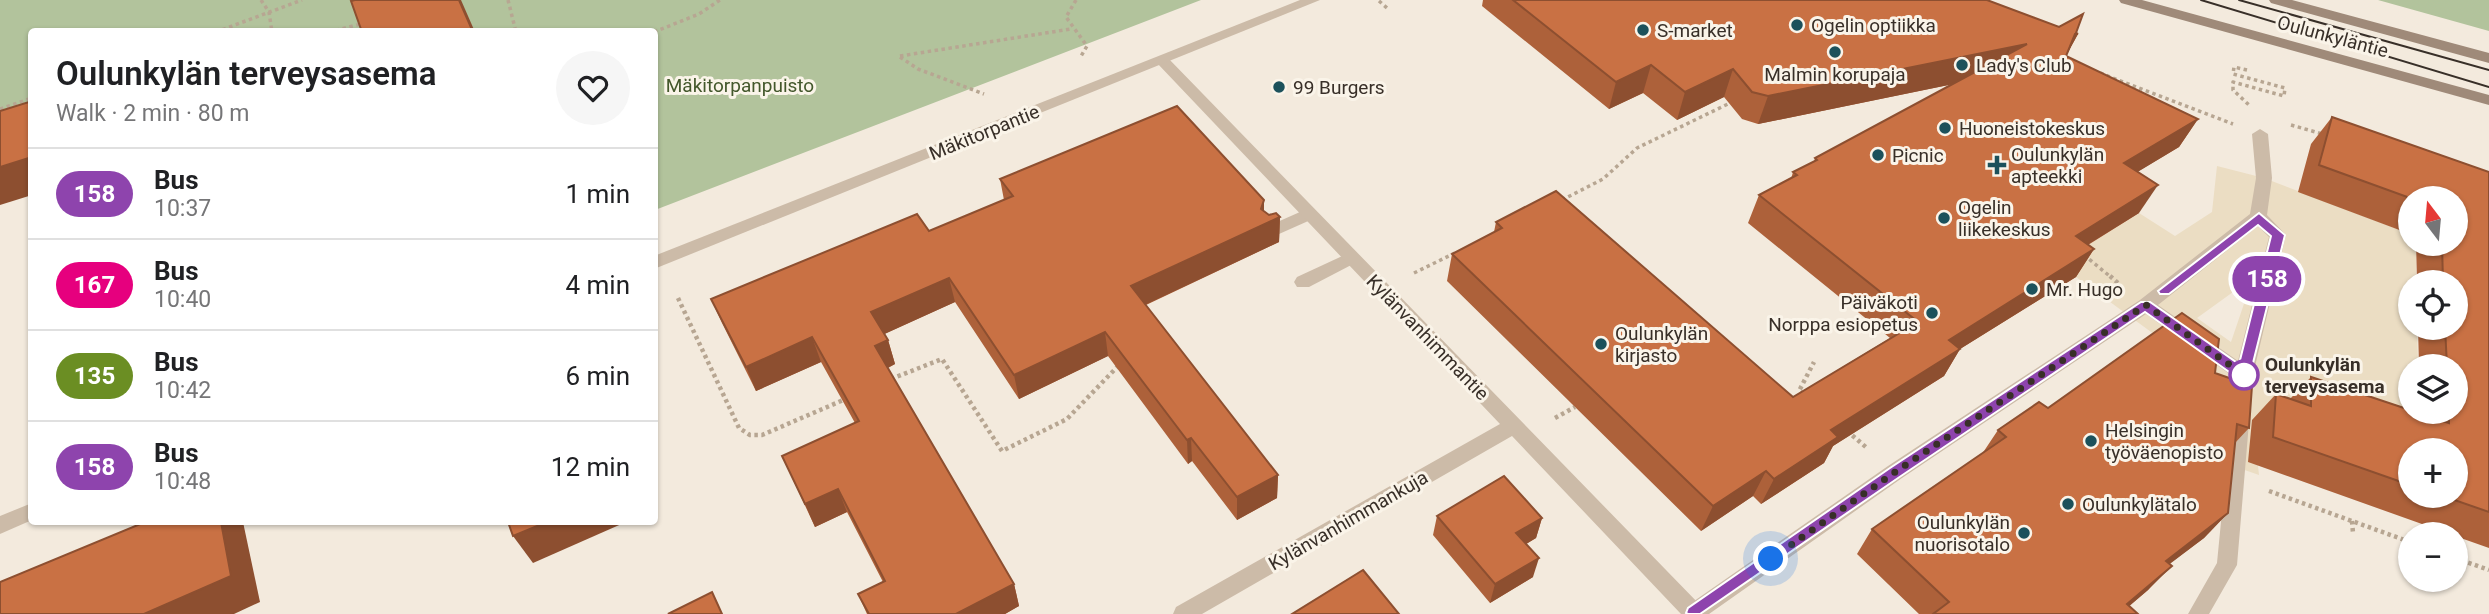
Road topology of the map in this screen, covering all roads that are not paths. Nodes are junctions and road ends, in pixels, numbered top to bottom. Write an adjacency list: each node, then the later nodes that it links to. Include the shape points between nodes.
1 (1313, 0): 5 (street, Mäkitorpantie)
2 (2126, 0): 6 (main road, Oulunkyläntie)
3 (2276, 0): 4 (main road, Oulunkyläntie)
4 (2489, 58)
5 (1162, 60): 8 (street, Kylänvanhimmantie); 12 (street, Mäkitorpantie)
6 (2489, 100)
7 (2260, 134): 9 (street, via 2264,177)
8 (1309, 214): 10 (street); 11 (street, Kylänvanhimmantie)
9 (2259, 218): 14 (street); 15 (street, via 2278,235)
10 (1270, 232)
11 (1352, 258): 13 (street); 16 (street, Kylänvanhimmantie)
12 (658, 261)
13 (1303, 282)
14 (2146, 305): 15 (street); 20 (street, via 1895,472)
15 (2244, 375): 21 (street, via 2227,565)
16 (1513, 426): 19 (street, Kylänvanhimmankuja); 20 (street, Kylänvanhimmantie)
17 (28, 513): 18 (street)
18 (0, 525)
19 (1183, 614)
20 (1695, 614)
21 (2198, 614)

